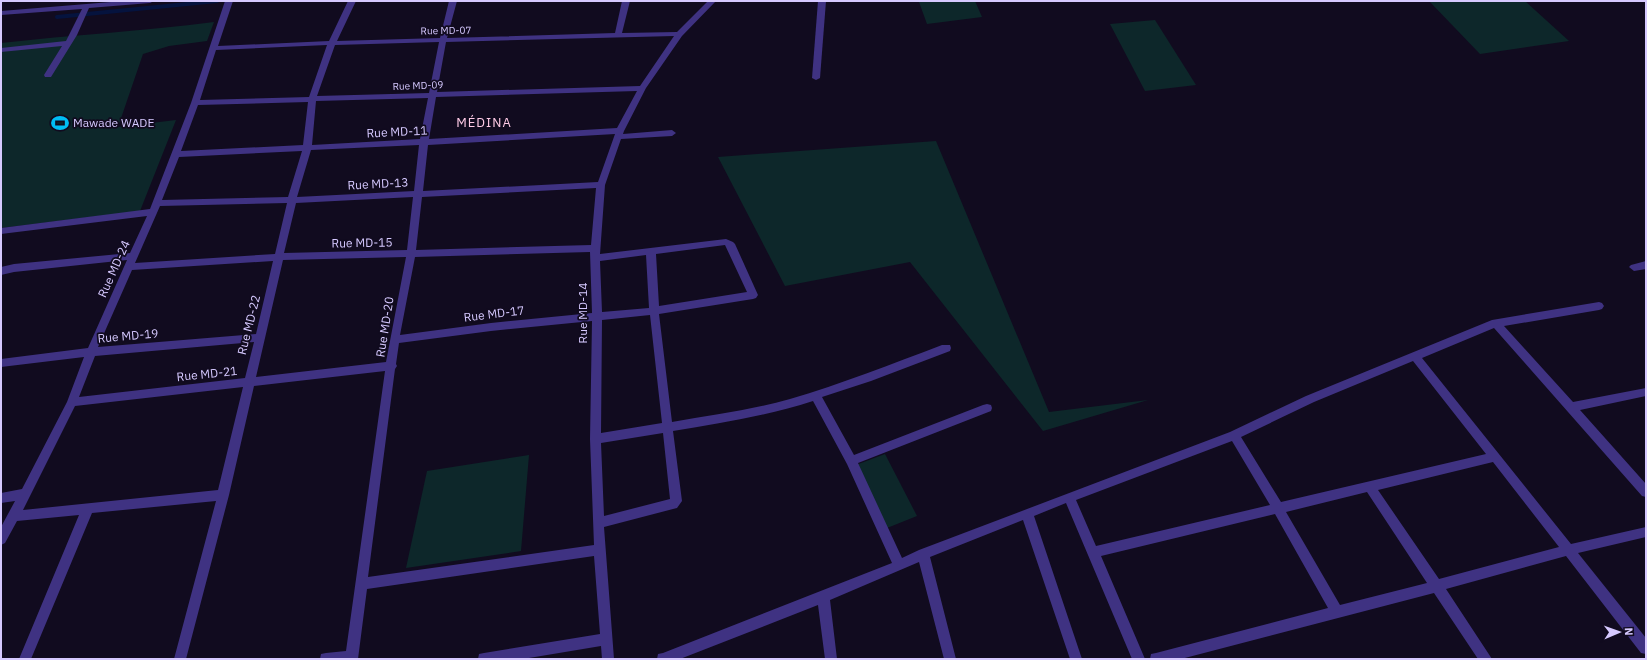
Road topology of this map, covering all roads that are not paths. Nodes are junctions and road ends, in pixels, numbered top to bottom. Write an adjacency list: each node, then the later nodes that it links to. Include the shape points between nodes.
1 (150, 1): 8 (street)
2 (229, 1): 15 (street, Rue MD-24)
3 (355, 1): 14 (street, Rue MD-22)
4 (453, 1): 12 (street, Rue MD-20)
5 (626, 1): 11 (street)
6 (712, 1): 10 (street, Rue MD-14)
7 (822, 1): 18 (street)
8 (86, 7): 9 (street); 13 (street)
9 (1, 13)
10 (679, 34): 11 (street, Rue MD-07); 19 (street, Rue MD-14)
11 (618, 35): 12 (street, Rue MD-07)
12 (443, 40): 14 (street, Rue MD-07); 20 (street, Rue MD-20)
13 (68, 42): 16 (street); 17 (street)
14 (332, 43): 15 (street, Rue MD-07); 21 (street, Rue MD-22)
15 (214, 48): 22 (street, Rue MD-24)
16 (1, 50)
17 (48, 75)
18 (816, 78)
19 (642, 88): 20 (street, Rue MD-09); 24 (street, Rue MD-14)
20 (432, 94): 21 (street, Rue MD-09); 25 (street, Rue MD-20)
21 (312, 98): 22 (street, Rue MD-09); 26 (street, Rue MD-22)
22 (195, 103): 27 (street, Rue MD-24)
23 (672, 133): 24 (street, Rue MD-11)
24 (619, 134): 25 (street, Rue MD-11); 28 (street, Rue MD-14)
25 (424, 142): 26 (street, Rue MD-11); 29 (street, Rue MD-20)
26 (307, 148): 27 (street, Rue MD-11); 30 (street, Rue MD-22)
27 (176, 154): 31 (street, Rue MD-24)
28 (601, 185): 29 (street, Rue MD-13); 34 (street, Rue MD-14)
29 (417, 194): 30 (street, Rue MD-13); 35 (street, Rue MD-20)
30 (292, 200): 31 (street, Rue MD-13); 37 (street, Rue MD-22)
31 (155, 208): 32 (street, Rue MD-13); 36 (street, Rue MD-24)
32 (1, 231)
33 (651, 252): 34 (street, Rue MD-15); 43 (street); 43 (street, Rue MD-15, via 726,242 730,244 753,295)
34 (595, 253): 35 (street, Rue MD-15); 44 (street, Rue MD-14)
35 (411, 254): 37 (street, Rue MD-15); 47 (street, Rue MD-20)
36 (134, 256): 40 (street, Rue MD-24); 41 (street)
37 (279, 257): 40 (street, Rue MD-15); 46 (street, Rue MD-22)
38 (1646, 265): 39 (street)
39 (1634, 266)
40 (130, 267): 49 (street, Rue MD-24)
41 (1, 271)
42 (1599, 306): 45 (street)
43 (654, 311): 44 (street, Rue MD-17); 59 (street)
44 (597, 316): 47 (street, Rue MD-17); 61 (street, Rue MD-14)
45 (1496, 323): 50 (street); 57 (street)
46 (258, 338): 49 (street, Rue MD-19); 53 (street, Rue MD-22)
47 (394, 340): 52 (street, Rue MD-20)
48 (946, 348): 55 (street)
49 (91, 352): 51 (street, Rue MD-19); 56 (street, Rue MD-24)
50 (1415, 356): 60 (street, via 1310,399); 62 (street)
51 (1, 363)
52 (392, 366): 53 (street, Rue MD-21); 82 (street, Rue MD-20)
53 (249, 382): 56 (street, Rue MD-21); 67 (street, Rue MD-22)
54 (1646, 392): 57 (street)
55 (815, 395): 59 (street, via 741,415); 63 (street)
56 (72, 402): 66 (street, Rue MD-24)
57 (1570, 407): 65 (street)
58 (987, 408): 63 (street)
59 (668, 426): 61 (street); 74 (street, via 676,501 673,504)
60 (1234, 435): 68 (street); 71 (street)
61 (595, 439): 74 (street, Rue MD-14)
62 (1495, 457): 64 (street); 78 (street)
63 (850, 461): 81 (street)
64 (1370, 487): 71 (street); 83 (street)
65 (1646, 492)
66 (25, 494): 69 (street); 73 (street, Rue MD-24)
67 (223, 495): 70 (street); 90 (street, Rue MD-22)
68 (1069, 497): 72 (street); 79 (street)
69 (1, 498)
70 (88, 508): 73 (street); 89 (street)
71 (1278, 508): 79 (street); 85 (street)
72 (1027, 514): 80 (street); 97 (street)
73 (14, 516): 76 (street, Rue MD-24)
74 (598, 522): 77 (street, Rue MD-14)
75 (1646, 532): 78 (street)
76 (1, 539)
77 (600, 550): 82 (street); 86 (street, Rue MD-14)
78 (1568, 550): 83 (street); 87 (street)
79 (1094, 552): 98 (street)
80 (923, 554): 81 (street); 96 (street)
81 (899, 566): 84 (street)
82 (363, 584): 88 (street, Rue MD-20)
83 (1437, 586): 85 (street); 100 (street)
84 (823, 597): 94 (street); 95 (street)
85 (1336, 611): 99 (street)
86 (607, 639): 92 (street); 93 (street, Rue MD-14)
87 (1646, 648)
88 (352, 658): 91 (street)
89 (25, 659)
90 (180, 659)
91 (326, 659)
92 (484, 659)
93 (608, 659)
94 (663, 659)
95 (831, 659)
96 (950, 659)
97 (1076, 659)
98 (1139, 659)
99 (1156, 659)
100 (1486, 659)

